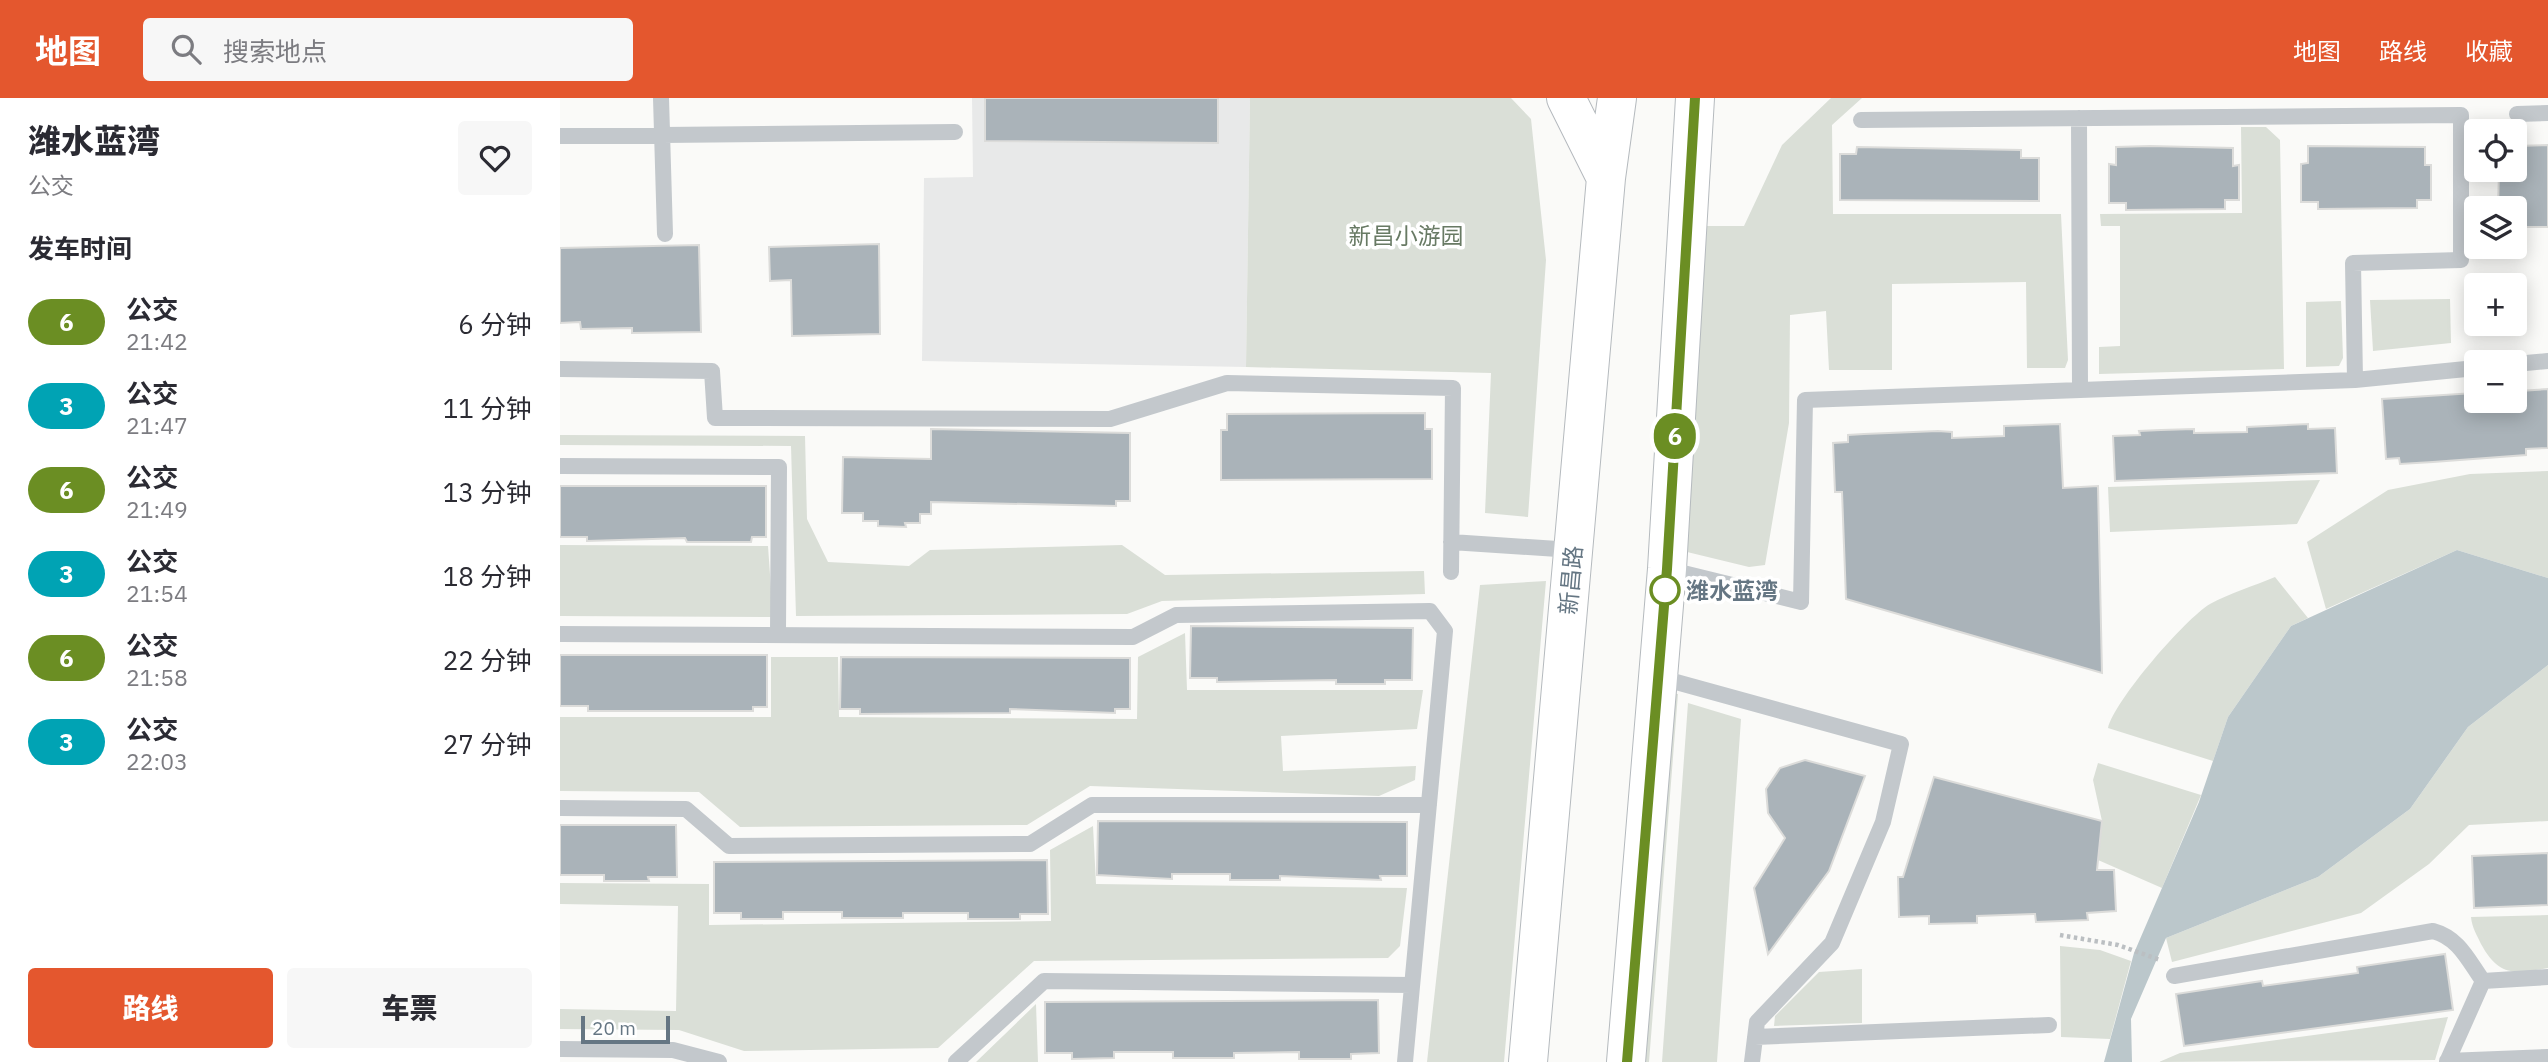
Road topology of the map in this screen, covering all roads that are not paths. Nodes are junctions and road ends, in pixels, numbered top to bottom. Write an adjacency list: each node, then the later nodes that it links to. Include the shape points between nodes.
1 (661, 98): 11 (lane)
2 (1566, 98): 13 (main road)
3 (1618, 98): 13 (main road, 新昌路)
4 (1695, 98): 14 (main road)
5 (1718, 98): 14 (main road)
6 (2548, 113): 7 (lane)
7 (2517, 114)
8 (2079, 118): 9 (lane); 20 (lane, via 2461,115 2461,260 2353,263); 21 (lane)
9 (1861, 120)
10 (955, 132): 11 (lane)
11 (662, 135): 12 (lane); 15 (lane)
12 (560, 136)
13 (1606, 178): 24 (main road, 新昌路)
14 (1690, 190): 25 (main road)
15 (665, 234)
16 (2548, 361): 17 (lane)
17 (2527, 363)
18 (560, 369): 23 (lane, via 712,371 715,418 1110,419 1227,383 1453,388)
19 (2464, 369): 20 (lane)
20 (2356, 380): 21 (lane)
21 (2080, 390): 25 (lane, via 1805,400 1801,602)
22 (560, 466): 28 (lane, via 779,467)
23 (1451, 542): 24 (lane); 26 (lane)
24 (1573, 550): 43 (main road, 新昌路)
25 (1667, 569): 29 (main road)
26 (1451, 572)
27 (560, 634): 28 (lane)
28 (778, 634): 30 (lane, via 1133,637 1176,615 1430,611 1445,631)
29 (1658, 677): 37 (lane, via 1901,744 1882,822 1832,943 1757,1022); 44 (main road)
30 (1429, 805): 31 (lane, via 1092,805 1030,844 729,846 686,809); 35 (lane)
31 (560, 808)
32 (2170, 969): 34 (lane, via 2433,931 2459,945)
33 (2548, 977): 34 (lane)
34 (2483, 981): 46 (lane)
35 (1412, 985): 41 (lane, via 1044,981); 42 (lane)
36 (2049, 1025): 37 (lane)
37 (1755, 1037): 45 (lane)
38 (560, 1049): 40 (lane, via 673,1050)
39 (2548, 1057): 46 (lane)
40 (719, 1062)
41 (956, 1062)
42 (1405, 1062)
43 (1528, 1062)
44 (1626, 1062)
45 (1752, 1062)
46 (2447, 1062)

